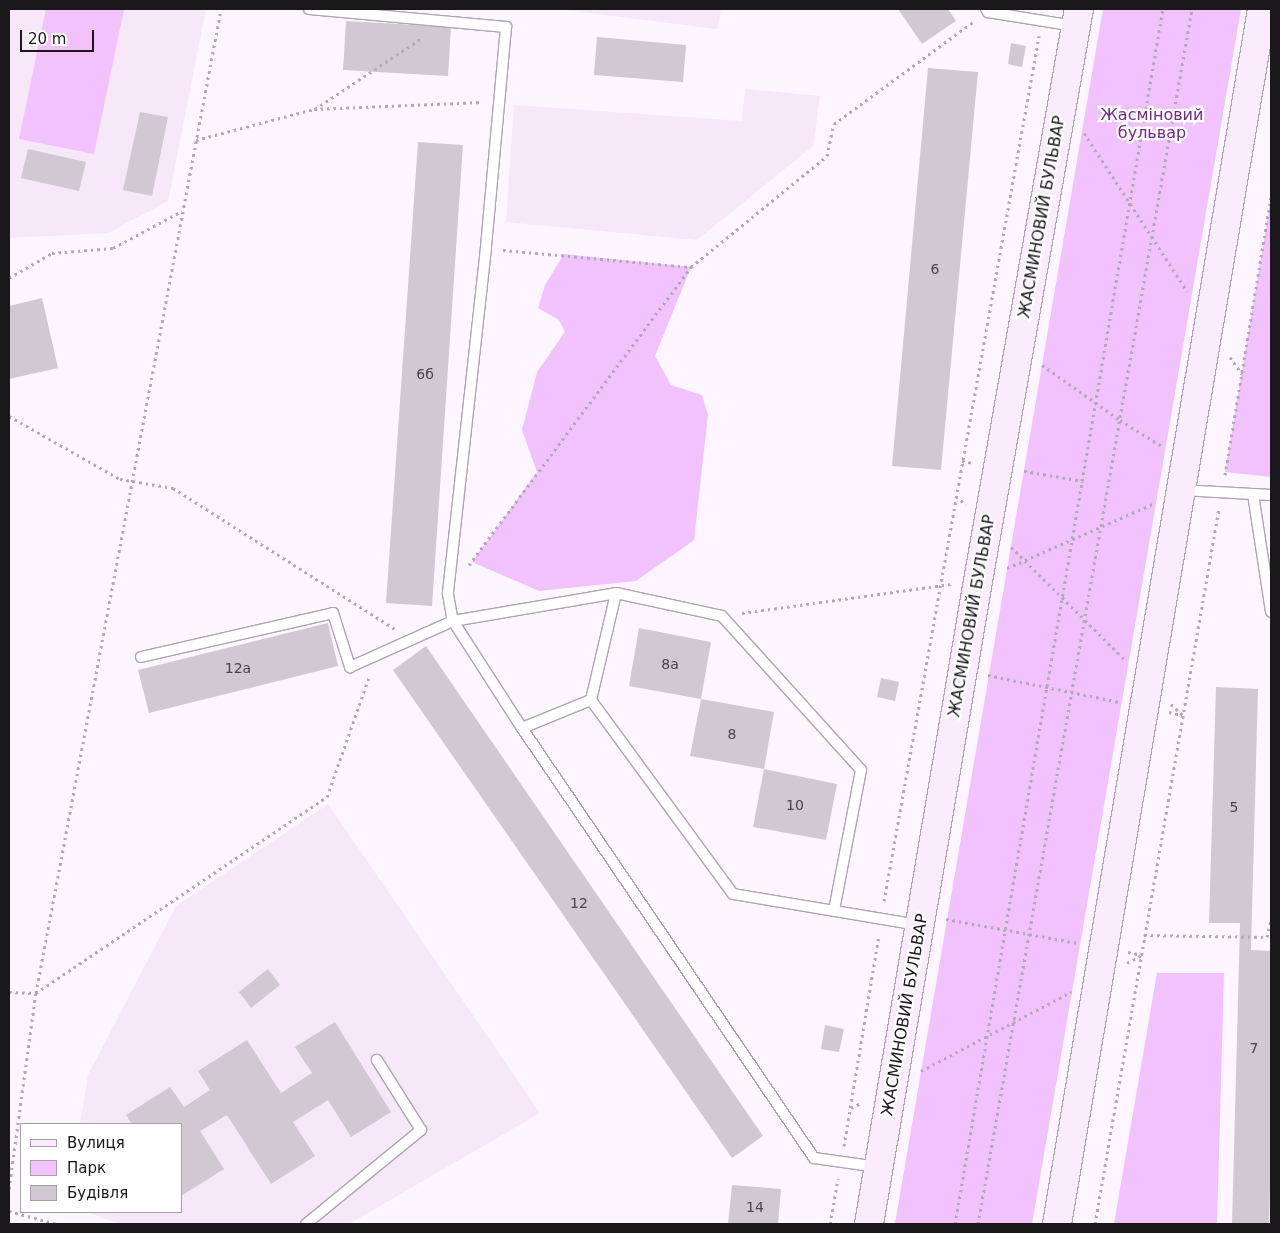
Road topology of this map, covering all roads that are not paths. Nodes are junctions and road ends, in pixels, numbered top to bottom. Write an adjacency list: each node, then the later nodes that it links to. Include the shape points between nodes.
1 (309, 9): 10 (lane, via 506,27 486,248 448,594)
2 (986, 9): 4 (lane, via 1042,22)
3 (1262, 9): 5 (street)
4 (1078, 18): 15 (street, ЖАСМИНОВИЙ БУЛЬВАР)
5 (1181, 490): 6 (lane); 20 (street)
6 (1253, 494): 7 (lane); 9 (lane)
7 (1271, 495)
8 (616, 593): 10 (lane); 12 (lane); 14 (lane, via 722,616 861,770)
9 (1271, 612)
10 (453, 621): 11 (lane, via 350,667 333,613); 13 (lane)
11 (141, 657)
12 (591, 700): 13 (lane); 14 (lane, via 733,894)
13 (522, 728): 17 (lane, via 814,1158)
14 (834, 910): 15 (lane, via 881,920)
15 (921, 920): 17 (street, ЖАСМИНОВИЙ БУЛЬВАР)
16 (377, 1060): 18 (lane, via 421,1130)
17 (879, 1167): 19 (street, ЖАСМИНОВИЙ БУЛЬВАР)
18 (306, 1224)
19 (869, 1224)
20 (1057, 1224)

